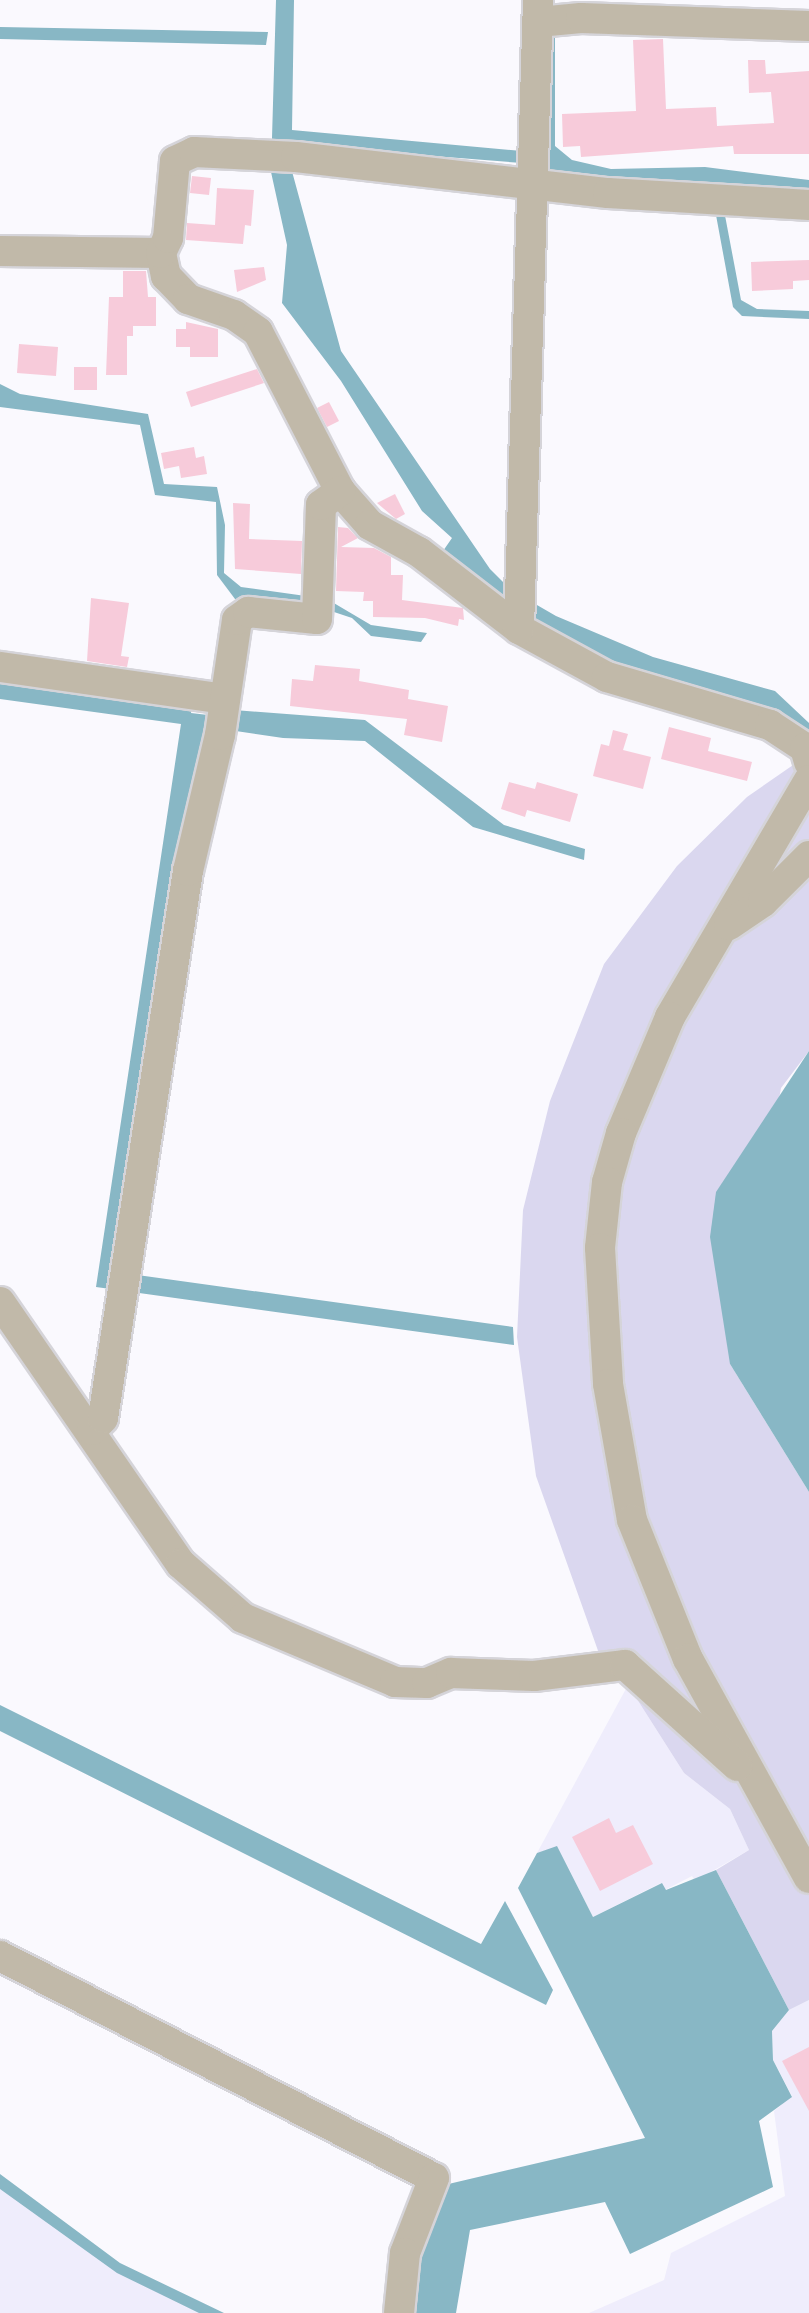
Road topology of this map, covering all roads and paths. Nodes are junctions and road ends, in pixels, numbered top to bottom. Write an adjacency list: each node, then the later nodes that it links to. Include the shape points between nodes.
1 (538, 11): 2 (street, via 581,18); 3 (street)
2 (809, 26)
3 (531, 181): 4 (street, via 608,193); 6 (street, via 194,152 175,161 168,238); 8 (street)
4 (809, 205)
5 (0, 251): 6 (street)
6 (161, 253): 7 (street, via 166,276 188,299 234,315 258,332)
7 (340, 491): 8 (street, via 370,525 419,552); 10 (street, via 321,505 317,619 248,612 237,620)
8 (519, 629): 11 (street, via 607,677 770,725 805,748)
9 (0, 667): 10 (street)
10 (225, 699): 16 (street, via 188,871 103,1418)
11 (809, 762)
12 (809, 780): 14 (street)
13 (809, 856): 14 (street, via 763,902)
14 (723, 930): 17 (street, via 670,1017 621,1133 607,1182 600,1248 608,1384 632,1520 688,1659)
15 (0, 1302): 16 (street)
16 (92, 1430): 17 (street, via 181,1564 243,1618 395,1682 427,1683 451,1673 534,1676 625,1665)
17 (755, 1782): 18 (street)
18 (809, 1878)
19 (0, 1956): 20 (street, via 434,2178 405,2253)
20 (399, 2313)

